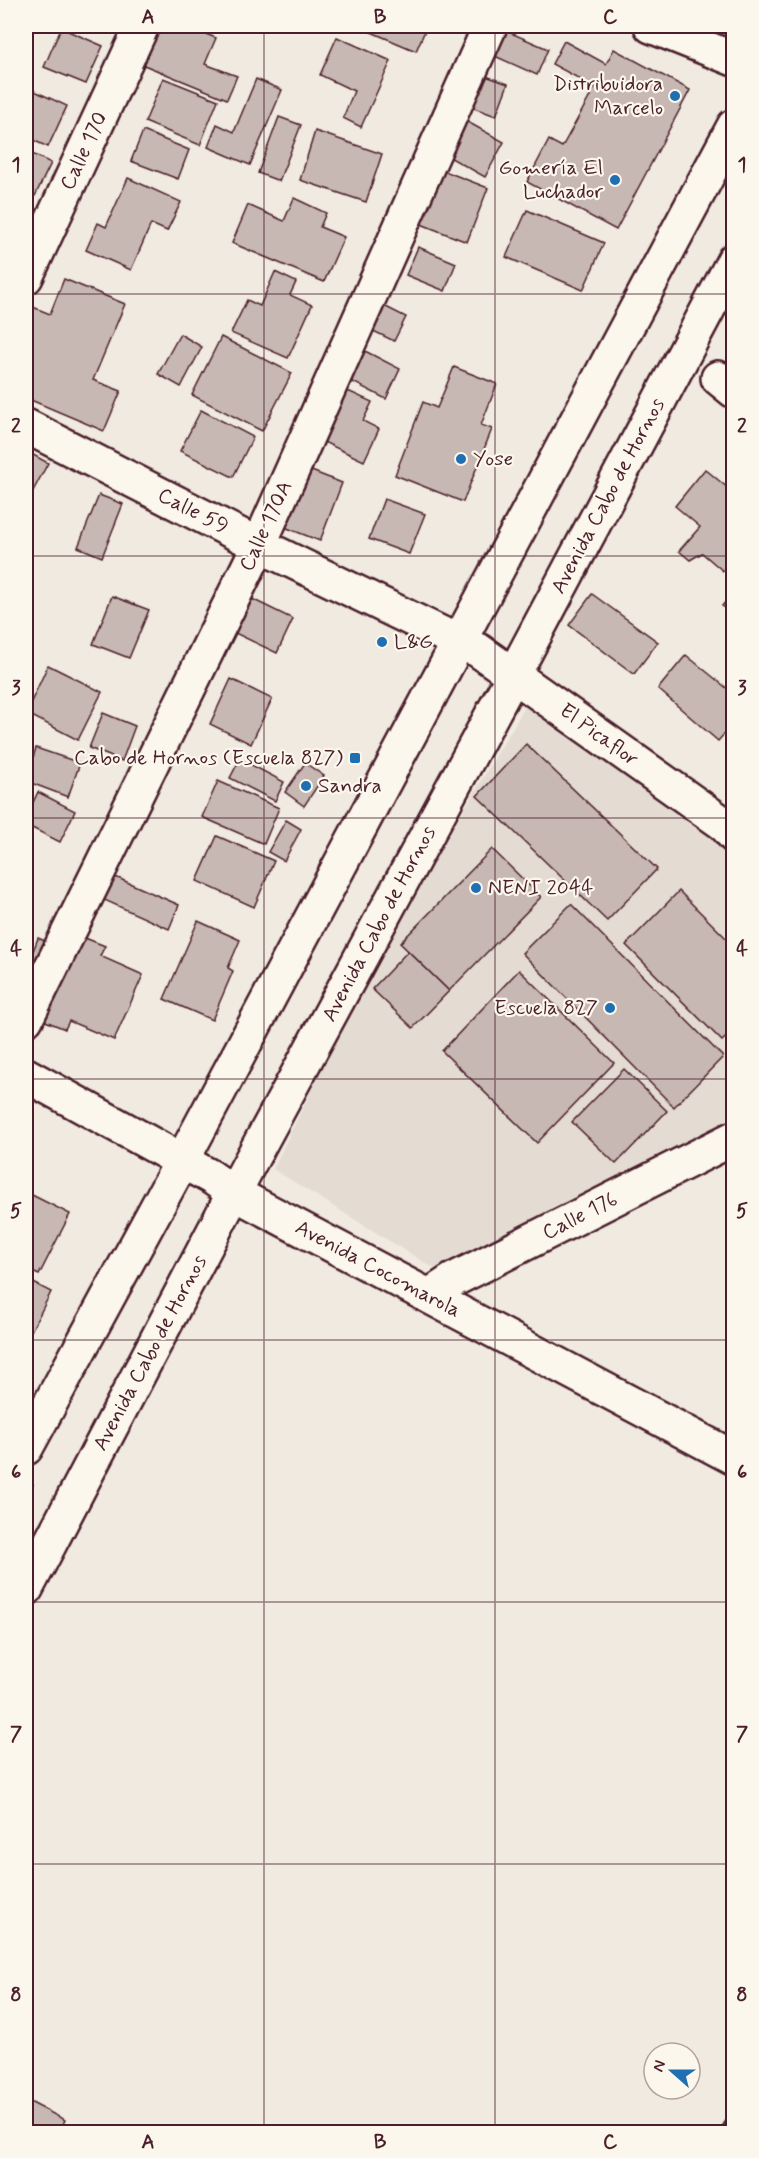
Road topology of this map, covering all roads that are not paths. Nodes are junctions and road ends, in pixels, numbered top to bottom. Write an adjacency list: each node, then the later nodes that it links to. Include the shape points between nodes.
1 (142, 26): 7 (main road, Calle 170)
2 (490, 26): 9 (main road, Calle 170A)
3 (651, 26): 4 (main road)
4 (734, 59)
5 (734, 126): 10 (main road)
6 (734, 260): 11 (main road, Avenida Cabo de Hornos)
7 (26, 277)
8 (26, 426): 9 (main road, Calle 59)
9 (259, 545): 10 (main road, Calle 59); 13 (main road, Calle 170A)
10 (459, 642): 11 (main road, El Picaflor); 16 (main road)
11 (514, 674): 12 (main road, El Picaflor); 17 (main road, Avenida Cabo de Hornos)
12 (730, 825)
13 (26, 1019)
14 (26, 1075): 16 (main road, Avenida Cocomarola)
15 (734, 1138): 18 (main road, Calle 176, via 453,1280)
16 (182, 1161): 17 (main road, Avenida Cocomarola); 19 (main road)
17 (234, 1193): 18 (main road, Avenida Cocomarola); 21 (main road, Avenida Cabo de Hornos)
18 (429, 1296): 20 (main road, Avenida Cocomarola)
19 (26, 1448)
20 (734, 1458)
21 (26, 1589)
22 (734, 2126): 23 (lane)
23 (730, 2133)

